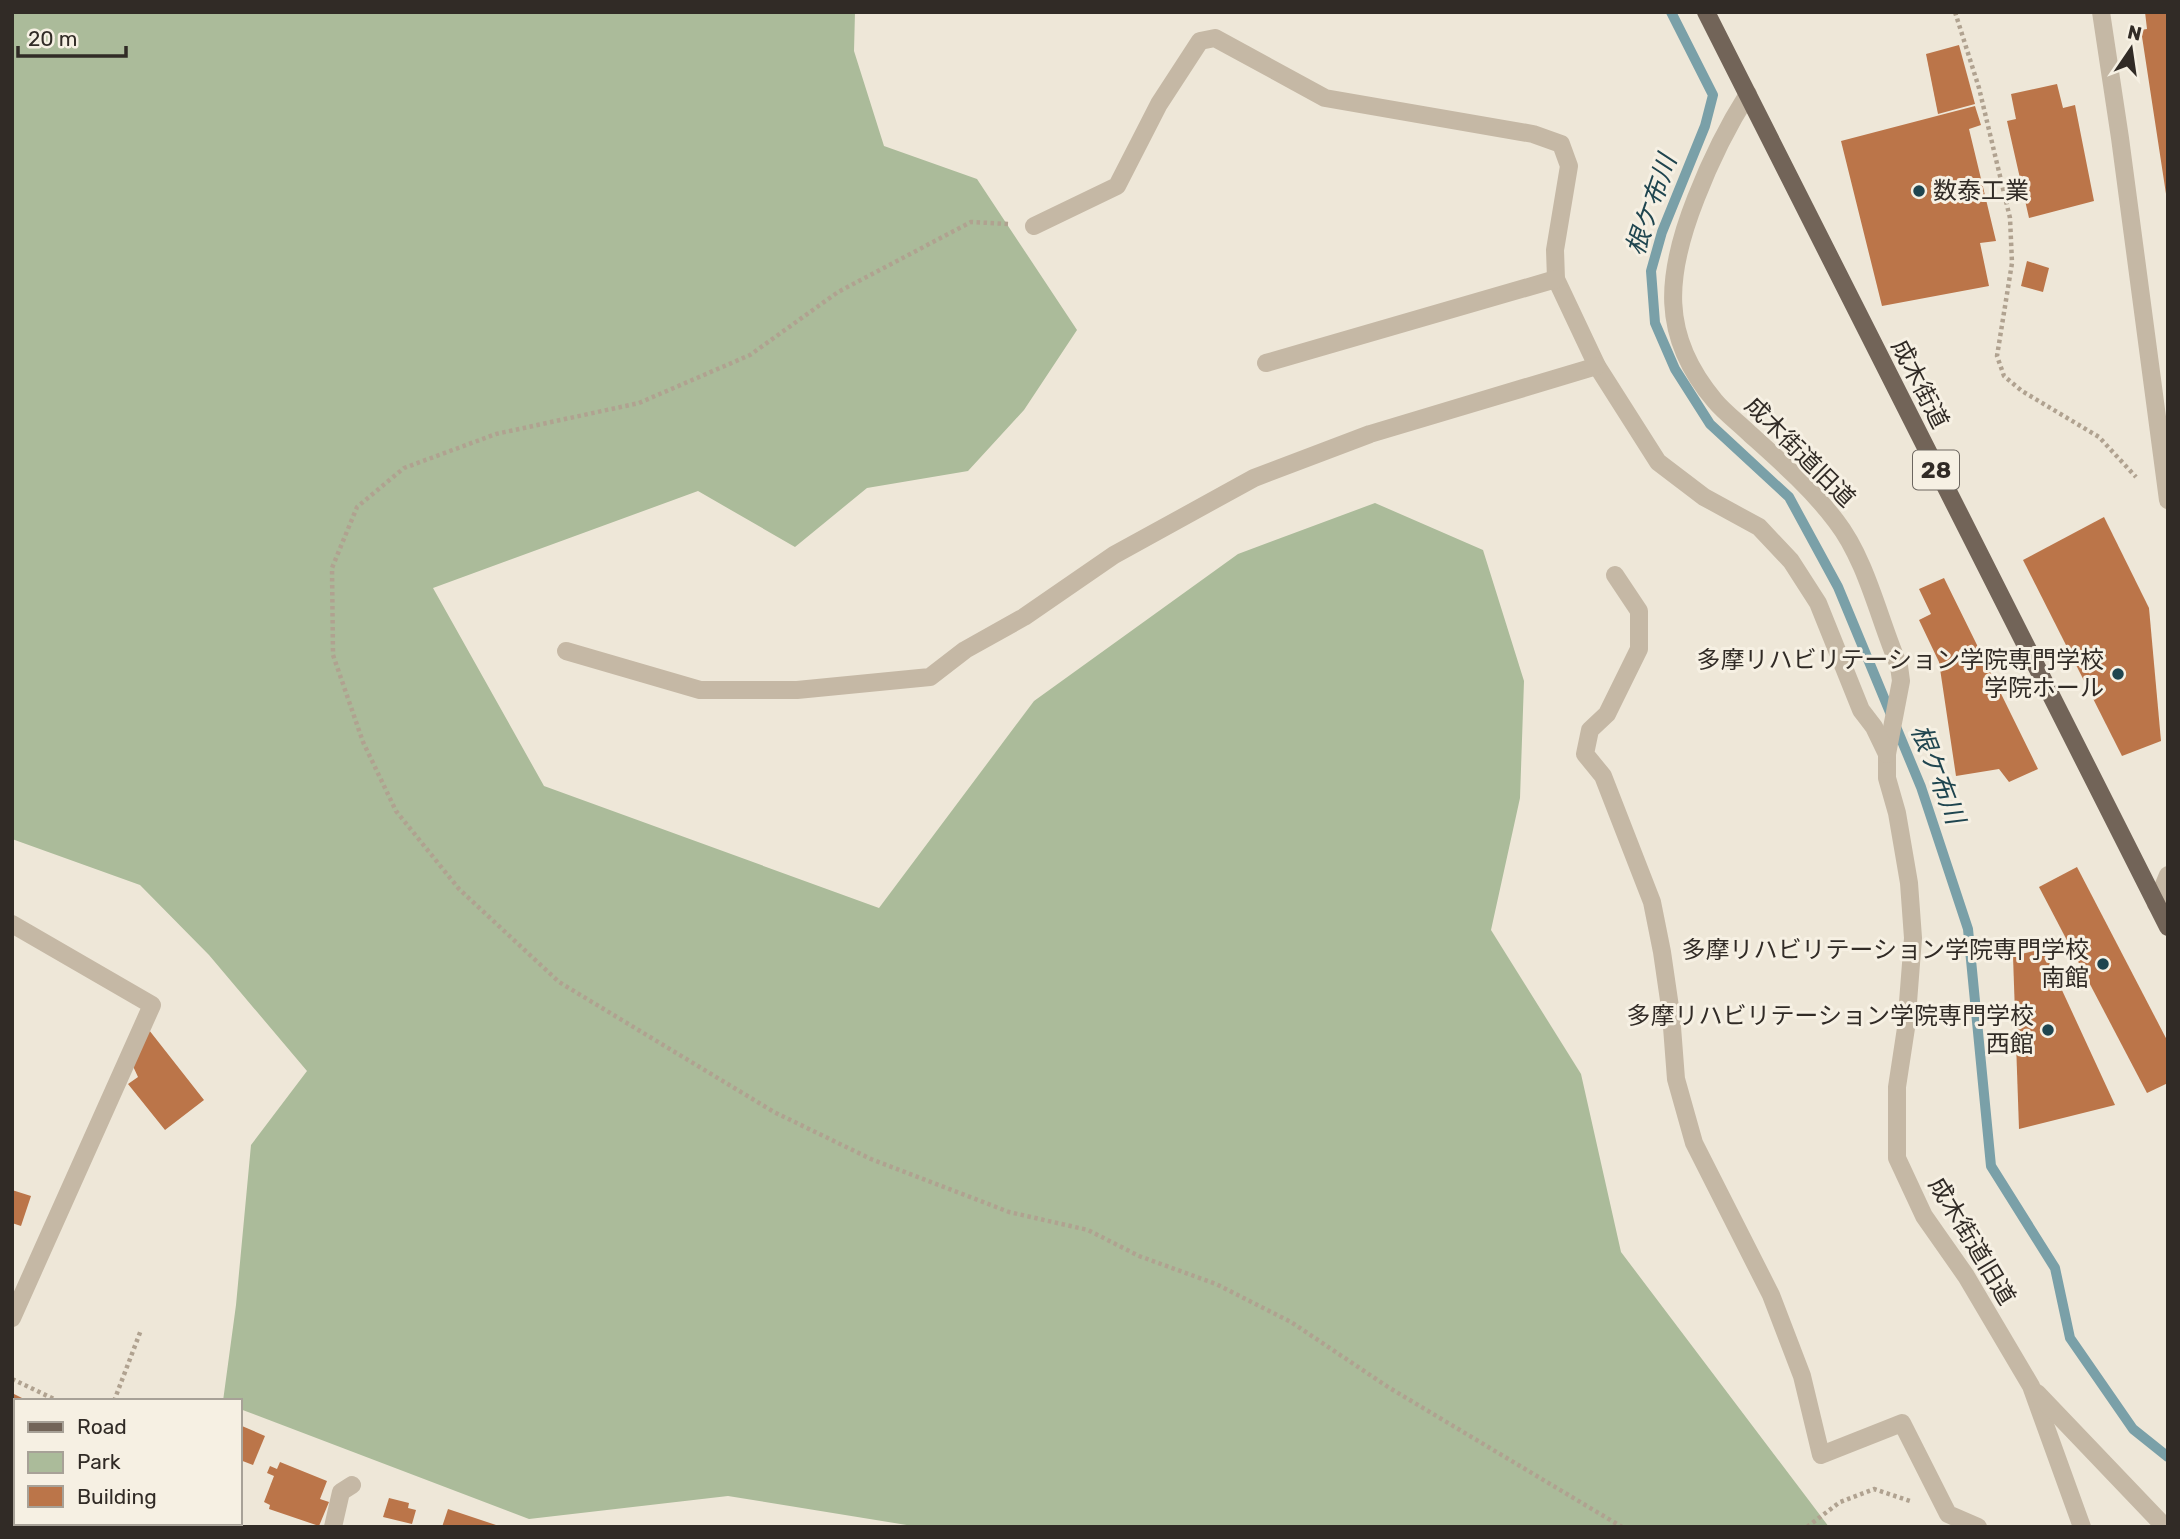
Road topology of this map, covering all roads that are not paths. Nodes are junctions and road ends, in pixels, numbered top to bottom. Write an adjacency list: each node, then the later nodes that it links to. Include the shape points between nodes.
1 (1706, 12): 3 (main road, 成木街道 / 28)
2 (2101, 12): 8 (street)
3 (1748, 94): 11 (street, 成木街道旧道, via 1729,124 1681,236 1672,295 1677,332 1695,374 1716,403 1813,494 1849,539 1899,666 1898,705); 13 (main road, 成木街道 / 28)
4 (1034, 226): 5 (street, via 1117,186 1159,104 1200,41 1215,38 1325,98 1532,134 1562,144 1569,166 1555,250)
5 (1556, 279): 6 (street); 7 (street)
6 (1266, 363)
7 (1597, 366): 10 (street, via 1370,434 1254,478 1114,555 930,677 797,690 700,690); 11 (street, via 1658,462 1704,497 1759,527 1791,561 1818,603 1861,710)
8 (2168, 500)
9 (1615, 575): 20 (street, via 1639,611 1639,649 1607,714 1590,730 1586,754 1603,776 1652,902 1671,1014 1676,1079 1694,1143 1771,1295 1802,1376 1821,1455 1902,1423 1948,1514)
10 (566, 651)
11 (1887, 754): 17 (street, 成木街道旧道, via 1887,778 1909,883 1913,938 1897,1087 1897,1158 1924,1216 1966,1276)
12 (2168, 875): 13 (street)
13 (2156, 904): 15 (main road, 成木街道 / 28)
14 (12, 924): 16 (street, via 152,1005)
15 (2168, 927)
16 (12, 1318)
17 (2031, 1386): 21 (street, 成木街道旧道); 22 (street)
18 (352, 1485): 19 (street, via 341,1493)
19 (333, 1527)
20 (1978, 1527)
21 (2082, 1527)
22 (2165, 1527)

